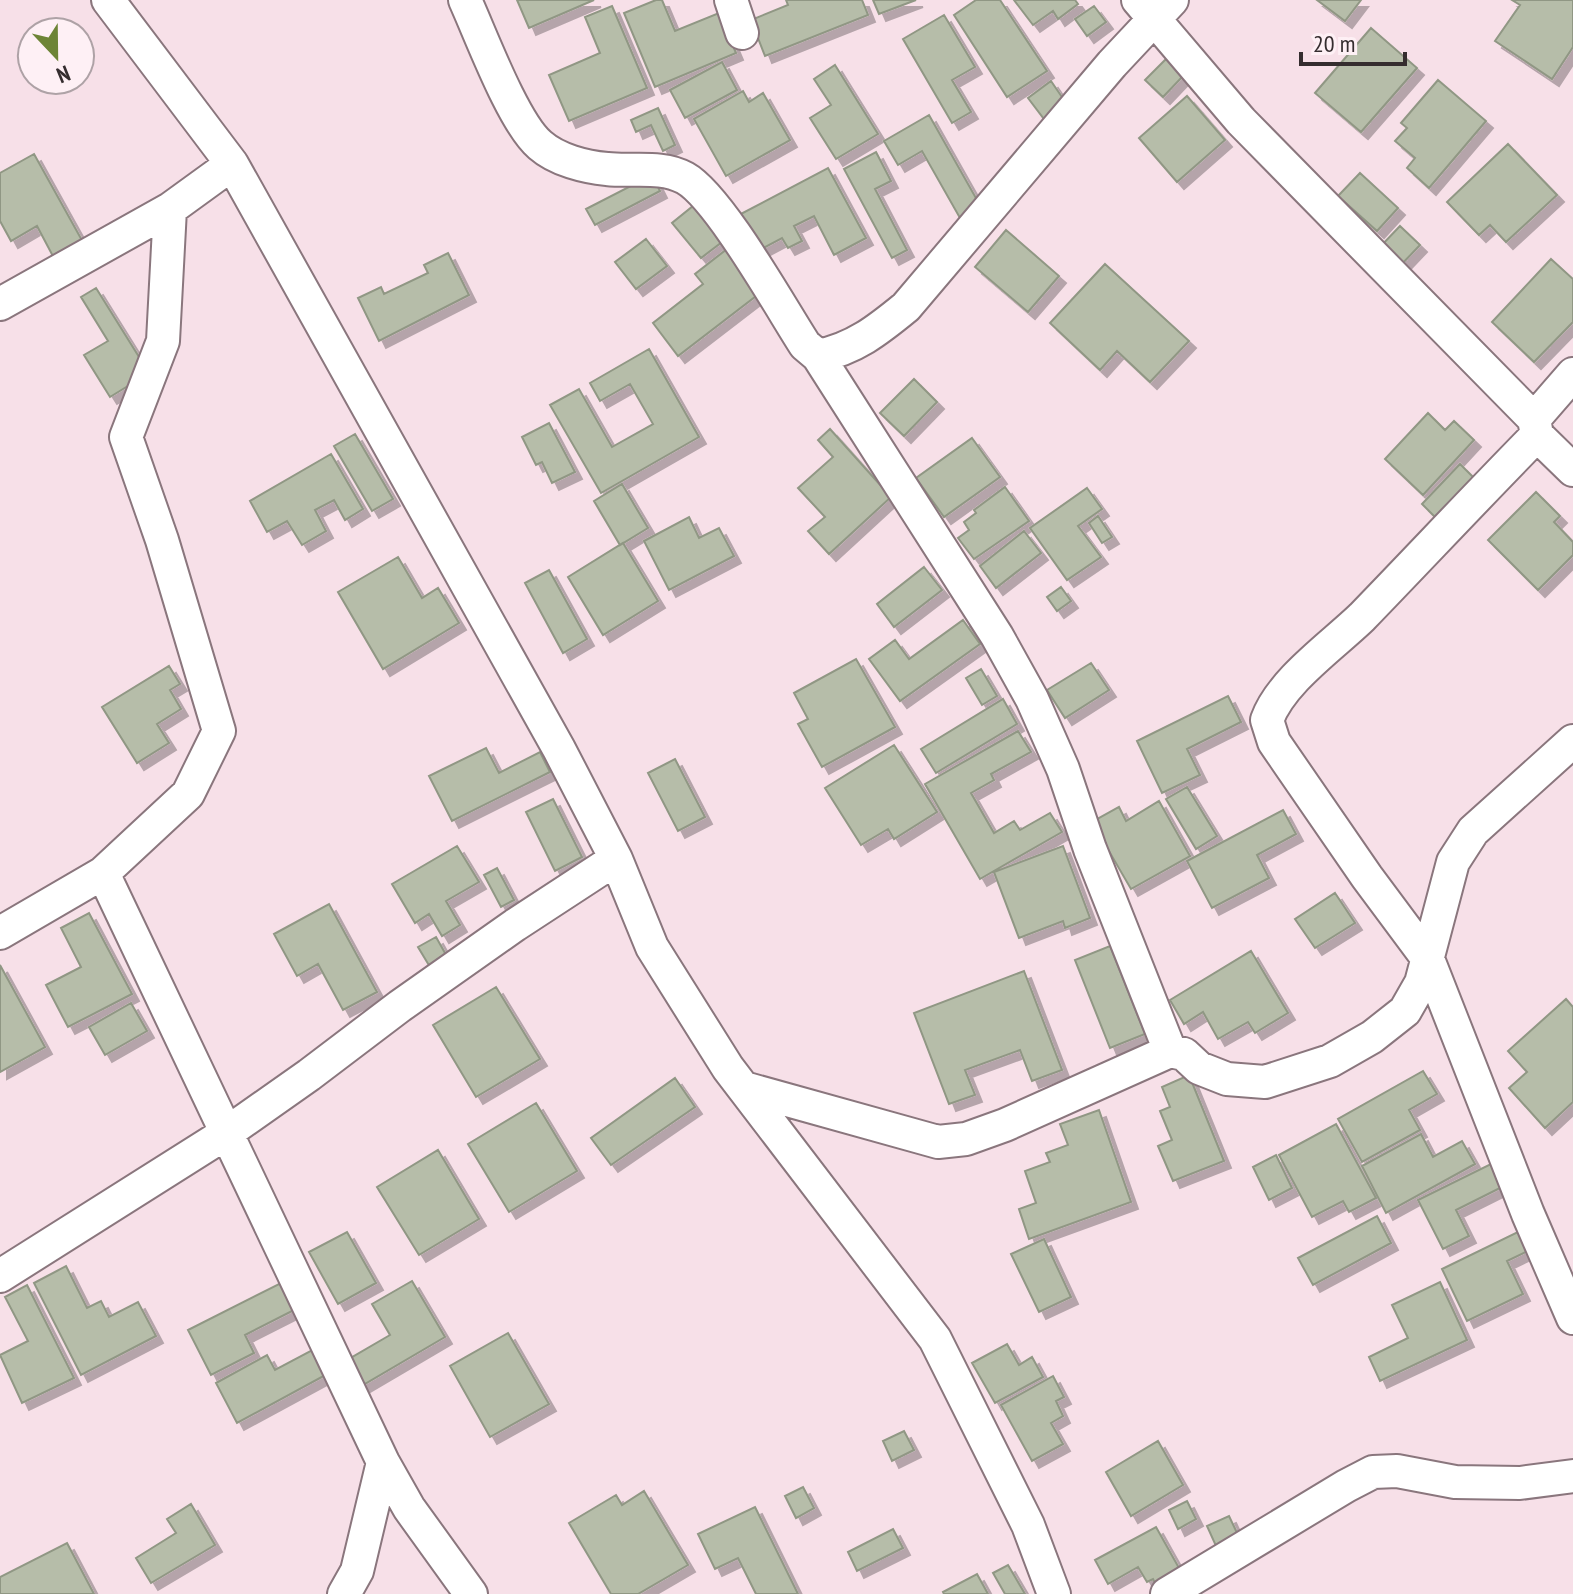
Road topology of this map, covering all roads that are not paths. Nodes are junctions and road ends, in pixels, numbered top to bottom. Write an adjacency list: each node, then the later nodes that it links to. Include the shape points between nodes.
1 (108, 0): 6 (street)
2 (465, 0): 9 (street, via 518,117 539,145 571,162 651,169 685,178 710,199 805,345)
3 (731, 0): 5 (street)
4 (1155, 7): 9 (street, via 906,307 870,337); 11 (street, via 1241,121)
5 (742, 33)
6 (232, 164): 7 (street); 14 (street)
7 (170, 209): 8 (street); 15 (street, via 163,341 126,437 219,731 188,794)
8 (0, 304)
9 (818, 356): 18 (street, via 1032,699)
10 (1573, 374): 11 (street)
11 (1536, 427): 12 (street); 17 (street, via 1298,678 1267,720 1274,742)
12 (1573, 470)
13 (1573, 741): 17 (street, via 1473,831 1453,862)
14 (616, 859): 19 (street, via 652,947); 20 (street)
15 (103, 873): 16 (street); 20 (street)
16 (0, 933)
17 (1428, 959): 18 (street, via 1405,1011 1330,1061 1265,1082 1227,1079); 22 (street)
18 (1170, 1051): 19 (street, via 1005,1125 938,1142)
19 (744, 1088): 27 (street, via 935,1339 1028,1525)
20 (228, 1132): 21 (street); 23 (street)
21 (0, 1276)
22 (1573, 1318)
23 (383, 1462): 25 (street, via 357,1571); 26 (street)
24 (1573, 1476): 28 (street, via 1520,1483 1455,1482 1373,1472)
25 (344, 1594)
26 (471, 1594)
27 (1054, 1594)
28 (1167, 1594)

